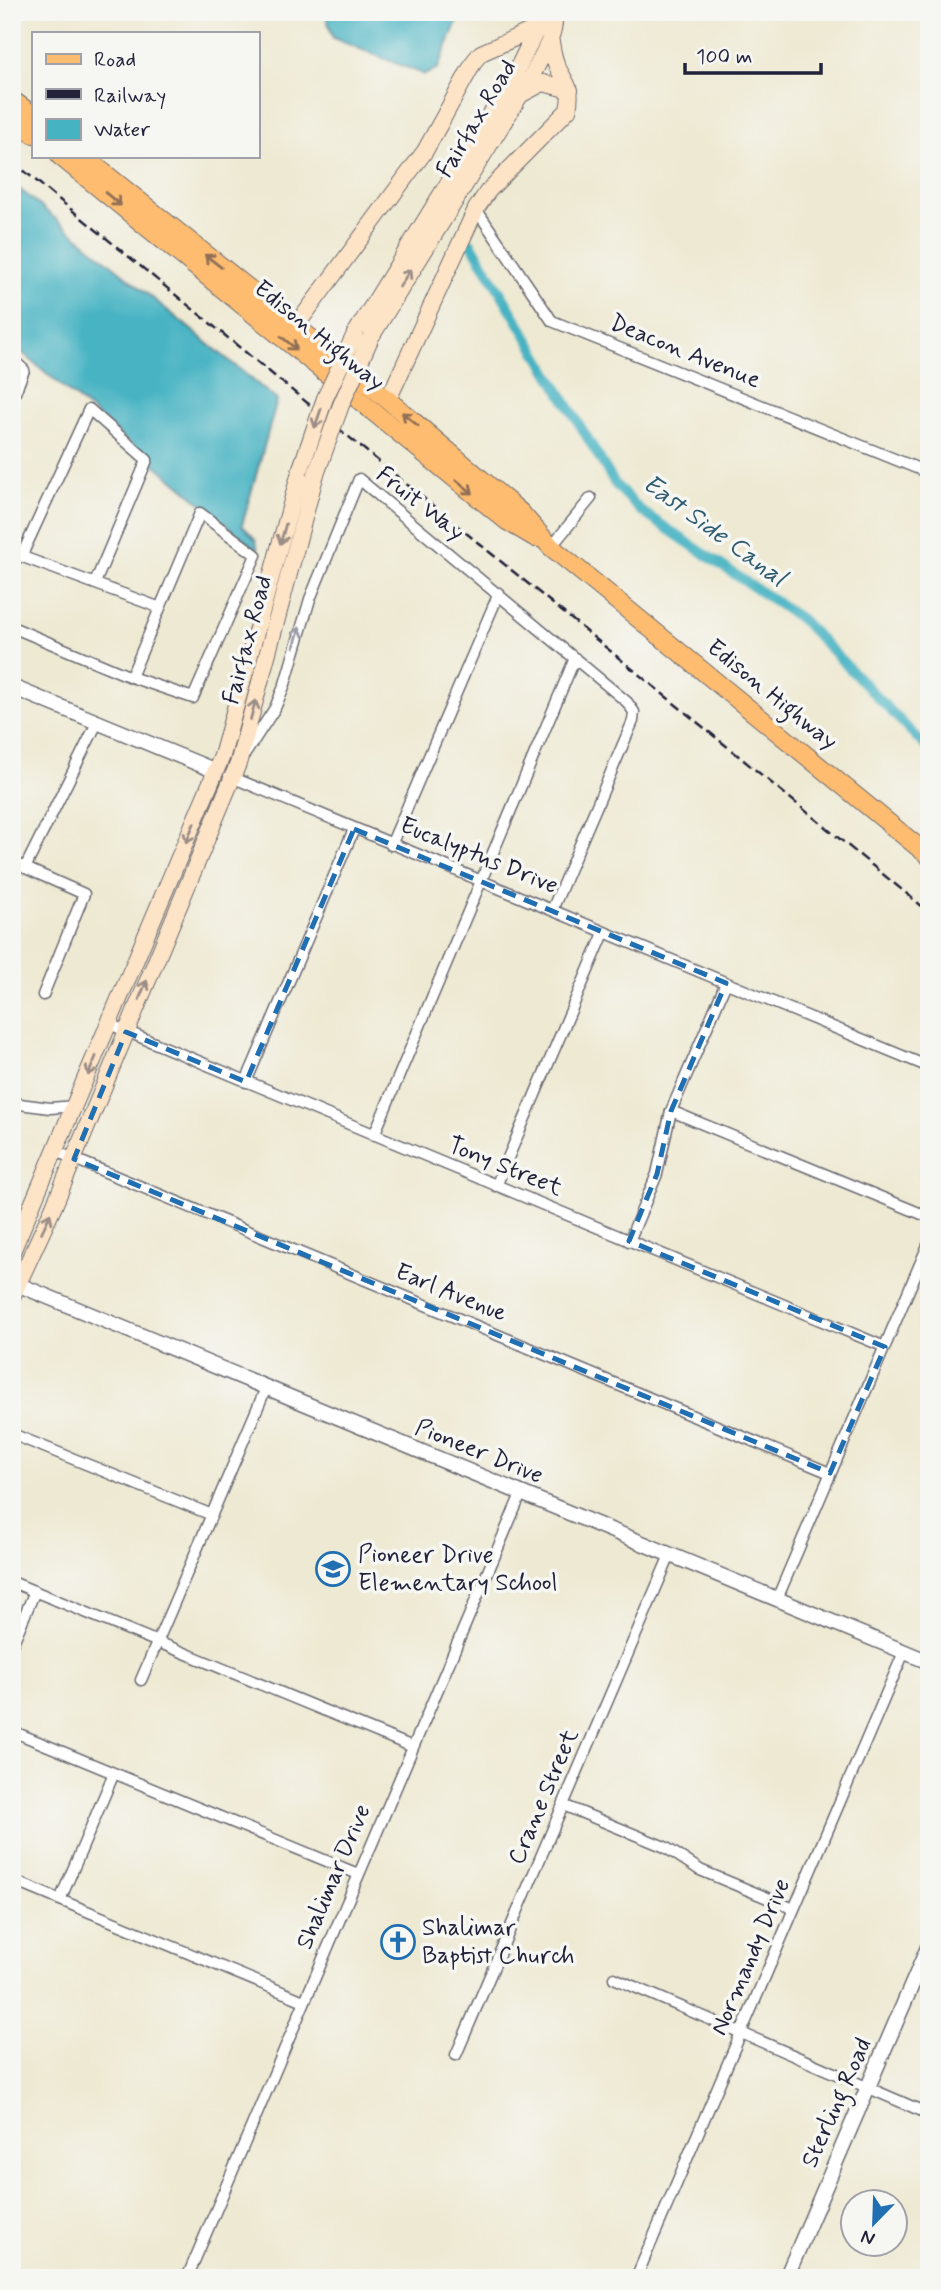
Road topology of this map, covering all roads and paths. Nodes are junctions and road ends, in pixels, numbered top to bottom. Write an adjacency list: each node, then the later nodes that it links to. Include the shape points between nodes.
1 (545, 12): 3 (main road, Fairfax Road)
2 (553, 12): 4 (main road, Fairfax Road)
3 (535, 29): 5 (main road); 6 (main road, Fairfax Road)
4 (550, 37): 7 (main road, via 557,66); 8 (main road, Fairfax Road)
5 (493, 49): 6 (main road); 16 (main road, via 475,60 425,151)
6 (515, 75): 17 (main road, Fairfax Road)
7 (570, 90): 8 (main road, via 543,83); 15 (main road, via 568,110)
8 (519, 96): 17 (main road, Fairfax Road, one-way to 8)
9 (12, 100): 10 (main road)
10 (32, 114)
11 (12, 117): 12 (main road)
12 (32, 133)
13 (62, 158): 24 (main road, Edison Highway, one-way to 24, via 507,522)
14 (86, 158): 16 (main road, Edison Highway, one-way to 14)
15 (476, 209): 20 (main road); 22 (street, Deacon Avenue, via 552,321)
16 (296, 326): 20 (main road, Edison Highway)
17 (363, 335): 21 (main road, Fairfax Road, bridge, via 341,405)
18 (12, 359): 19 (street, via 24,370)
19 (12, 400)
20 (388, 400): 24 (main road, Edison Highway, one-way to 20, via 520,512)
21 (308, 473): 34 (main road, Fairfax Road, one-way to 21); 34 (main road, Fairfax Road, one-way to 34)
22 (929, 473)
23 (591, 498): 24 (street)
24 (551, 547): 37 (main road, Edison Highway)
25 (17, 555): 26 (street); 26 (street, via 89,409 147,460)
26 (95, 583): 28 (street)
27 (499, 593): 30 (street, Fruit Way); 34 (street, Fruit Way, one-way to 27, via 275,708 310,599 359,479); 36 (street)
28 (158, 607): 31 (street); 31 (street, via 200,513 256,555 193,698)
29 (12, 627): 31 (street)
30 (575, 658): 40 (street); 41 (street, Fruit Way, via 634,712)
31 (131, 677)
32 (12, 687): 33 (street, Eucalyptus Drive)
33 (97, 723): 34 (street, Eucalyptus Drive); 39 (street)
34 (229, 770): 35 (street, Eucalyptus Drive); 45 (main road, Fairfax Road, one-way to 45); 46 (main road, Fairfax Road, one-way to 34)
35 (354, 829): 36 (street, Eucalyptus Drive); 48 (street)
36 (391, 845): 40 (street, Eucalyptus Drive)
37 (929, 856)
38 (12, 862): 39 (street)
39 (25, 868): 44 (street, via 84,894)
40 (482, 882): 41 (street, Eucalyptus Drive); 52 (street)
41 (552, 910): 42 (street, Eucalyptus Drive)
42 (604, 933): 43 (street, Eucalyptus Drive); 55 (street)
43 (726, 983): 47 (street, Eucalyptus Drive); 51 (street)
44 (43, 995)
45 (109, 1024): 46 (street, Tony Street); 50 (main road, Fairfax Road, one-way to 50)
46 (126, 1032): 48 (street, Tony Street); 54 (main road, Fairfax Road)
47 (929, 1067)
48 (246, 1082): 52 (street, Tony Street)
49 (12, 1103): 50 (street)
50 (75, 1106): 53 (main road, Fairfax Road)
51 (671, 1111): 56 (street); 57 (street, via 657,1174)
52 (374, 1135): 55 (street, Tony Street)
53 (55, 1151): 54 (street, Earl Avenue); 59 (main road, Fairfax Road)
54 (74, 1159): 60 (main road, Fairfax Road, one-way to 54); 64 (street, Earl Avenue)
55 (496, 1186): 57 (street, Tony Street)
56 (929, 1217)
57 (629, 1241): 61 (street, Tony Street)
58 (929, 1243): 61 (street)
59 (12, 1252)
60 (14, 1288): 62 (street, Pioneer Drive)
61 (884, 1346): 64 (street)
62 (266, 1388): 65 (street, Pioneer Drive); 66 (street)
63 (12, 1434): 66 (street)
64 (831, 1473): 70 (street)
65 (521, 1494): 67 (street, Pioneer Drive); 77 (street, Shalimar Drive)
66 (212, 1515): 71 (street)
67 (670, 1555): 70 (street, Pioneer Drive); 79 (street, Crane Street)
68 (12, 1582): 69 (street)
69 (35, 1591): 71 (street); 72 (street)
70 (776, 1599): 73 (street, Pioneer Drive)
71 (157, 1642): 75 (street); 77 (street)
72 (12, 1645)
73 (904, 1652): 74 (street, Pioneer Drive); 83 (street, Normandy Drive)
74 (929, 1662)
75 (141, 1680)
76 (12, 1731): 78 (street)
77 (413, 1747): 80 (street, Shalimar Drive)
78 (114, 1773): 80 (street); 82 (street)
79 (563, 1805): 83 (street, via 665,1847 700,1870); 88 (street, Crane Street)
80 (358, 1874): 86 (street, Shalimar Drive)
81 (12, 1880): 82 (street)
82 (60, 1900): 86 (street)
83 (794, 1909): 87 (street, Normandy Drive)
84 (929, 1945): 89 (street, Sterling Road)
85 (614, 1978): 87 (street)
86 (304, 2001): 91 (street, Shalimar Drive)
87 (741, 2032): 89 (street); 92 (street, Normandy Drive)
88 (456, 2055)
89 (869, 2090): 90 (street); 93 (street, Sterling Road)
90 (929, 2114)
91 (187, 2278)
92 (636, 2278)
93 (786, 2278)

